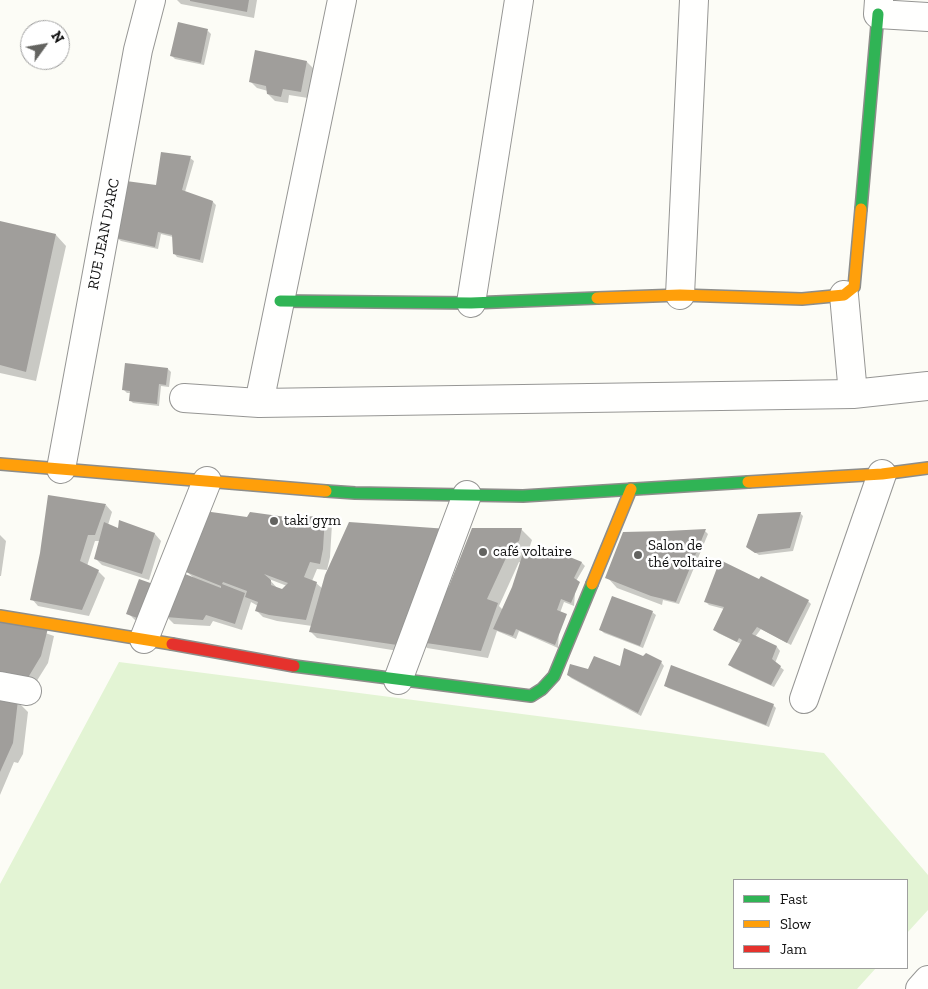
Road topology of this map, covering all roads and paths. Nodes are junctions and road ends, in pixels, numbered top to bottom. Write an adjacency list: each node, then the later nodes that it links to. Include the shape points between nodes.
1 (151, 0): 17 (street, RUE JEAN D'ARC, via 138,50)
2 (342, 0): 9 (street)
3 (519, 0): 10 (street)
4 (694, 0): 7 (street)
5 (878, 7): 6 (street); 8 (street, via 854,287)
6 (928, 17)
7 (680, 295): 8 (street, via 802,299); 10 (street)
8 (844, 295): 12 (street)
9 (280, 301): 10 (street); 14 (street)
10 (471, 303)
11 (928, 386): 12 (street)
12 (853, 394): 14 (street)
13 (184, 398): 14 (street)
14 (259, 403)
15 (0, 464): 17 (street)
16 (928, 468): 18 (street)
17 (61, 469): 19 (street)
18 (882, 474): 20 (street); 27 (street)
19 (207, 481): 21 (street, via 355,493); 23 (street)
20 (631, 489): 21 (street, via 523,496); 24 (street, via 554,676 542,689 531,696)
21 (467, 495): 24 (street)
22 (0, 616): 23 (street)
23 (144, 639): 24 (street, via 309,669)
24 (398, 680)
25 (0, 686): 26 (street)
26 (27, 691)
27 (804, 699)
28 (928, 980): 29 (street)
29 (920, 989)

